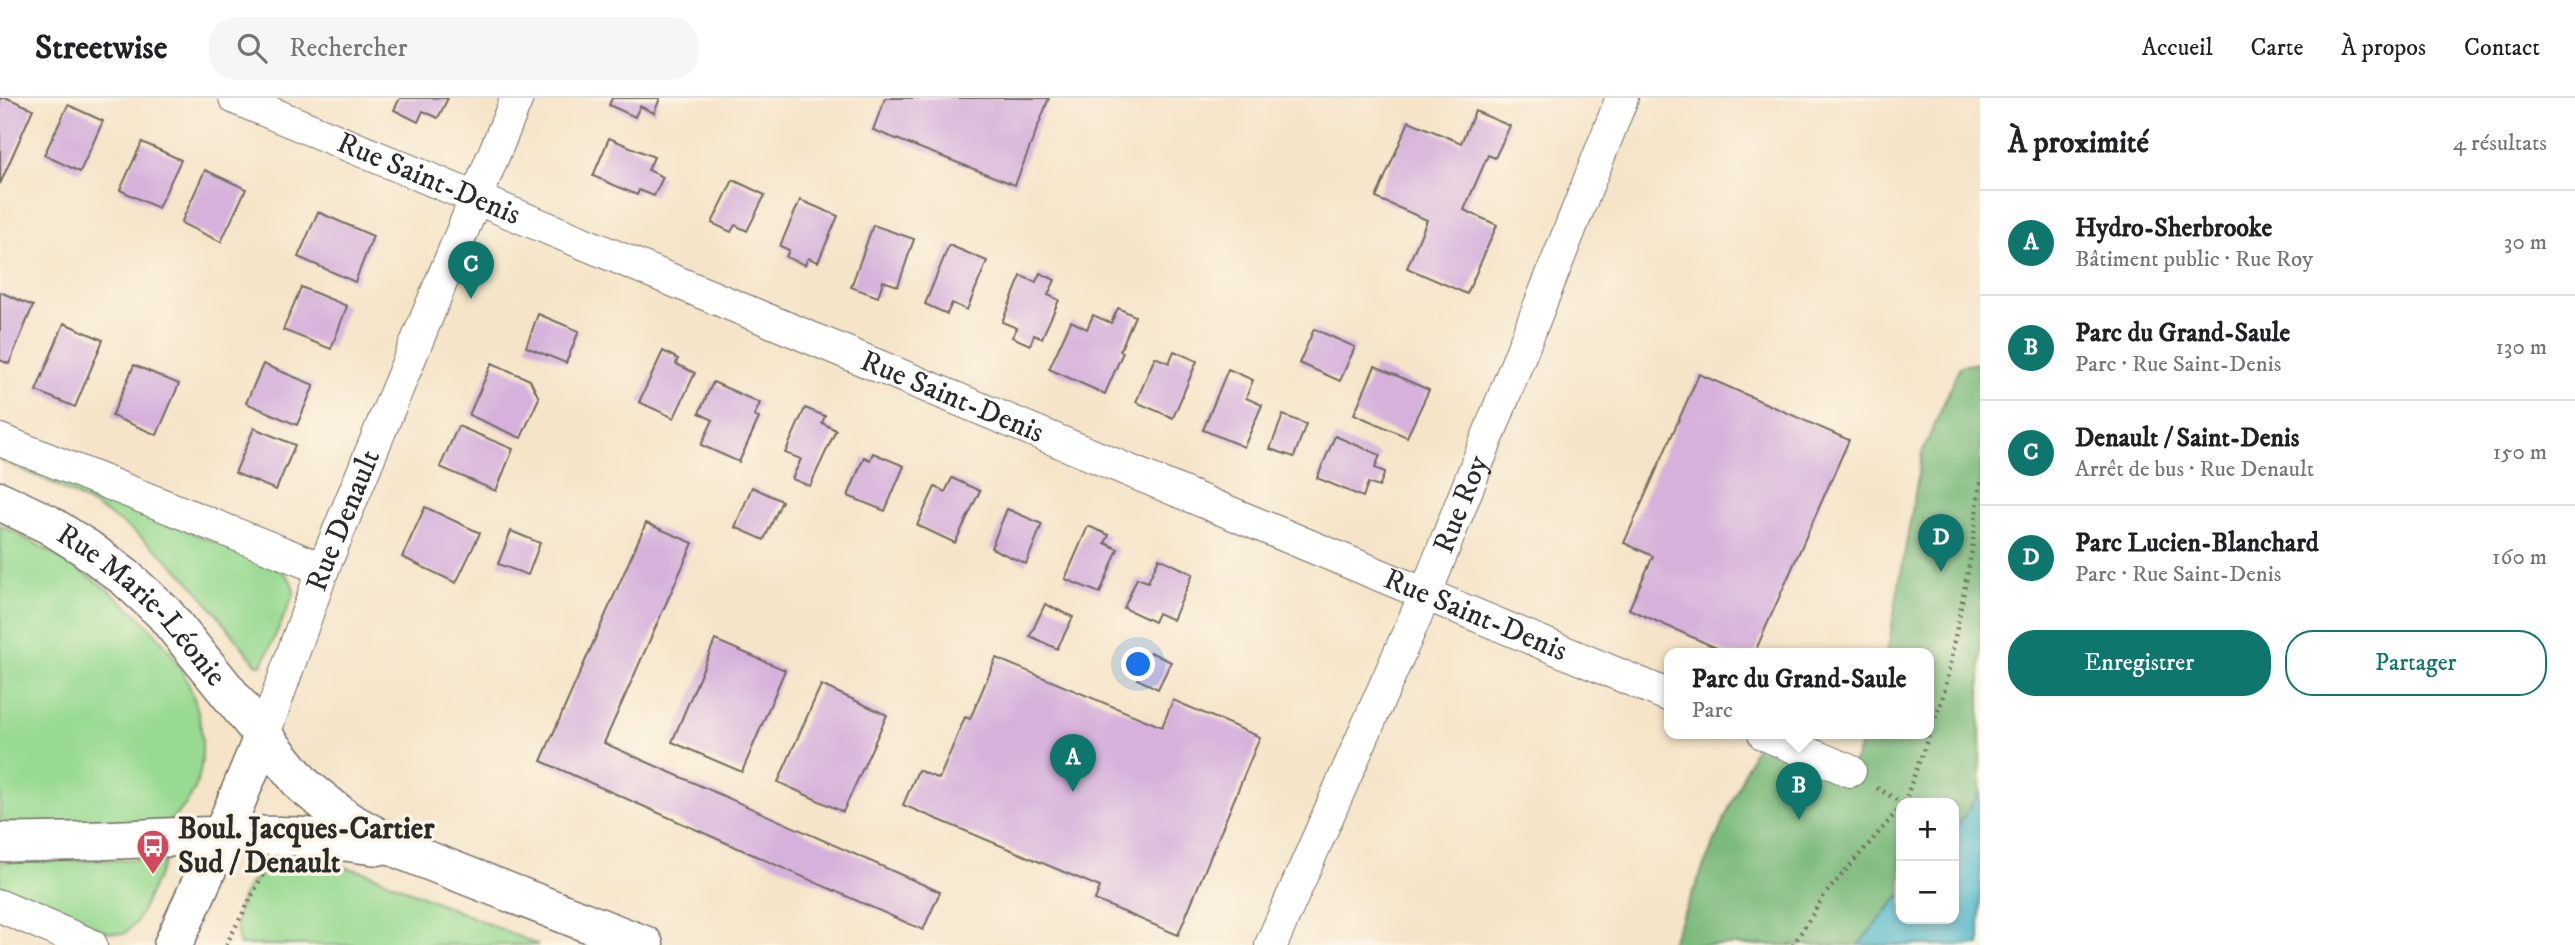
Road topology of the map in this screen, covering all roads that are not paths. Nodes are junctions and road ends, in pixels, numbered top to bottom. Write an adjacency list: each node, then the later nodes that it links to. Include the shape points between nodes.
1 (235, 98): 4 (street, Rue Saint-Denis)
2 (517, 98): 4 (street, Rue Denault)
3 (1622, 98): 8 (street, Rue Roy)
4 (475, 200): 7 (street, Rue Denault); 8 (street, Rue Saint-Denis)
5 (0, 440): 7 (street)
6 (0, 502): 10 (main road, Rue Marie-Léonie, via 48,524 125,578 164,613)
7 (324, 569): 10 (street, Rue Denault)
8 (1425, 594): 9 (street, Rue Saint-Denis); 20 (street, Rue Roy)
9 (1664, 693)
10 (263, 737): 13 (main road, Rue Denault); 15 (main road, Rue Marie-Léonie, via 303,785 348,821)
11 (1776, 739): 12 (street)
12 (1850, 771)
13 (222, 836): 14 (main road); 15 (main road, via 284,836); 18 (main road, Rue Denault)
14 (0, 842)
15 (401, 850): 19 (main road)
16 (0, 906): 17 (street)
17 (91, 945)
18 (173, 945)
19 (644, 945)
20 (1271, 945)

